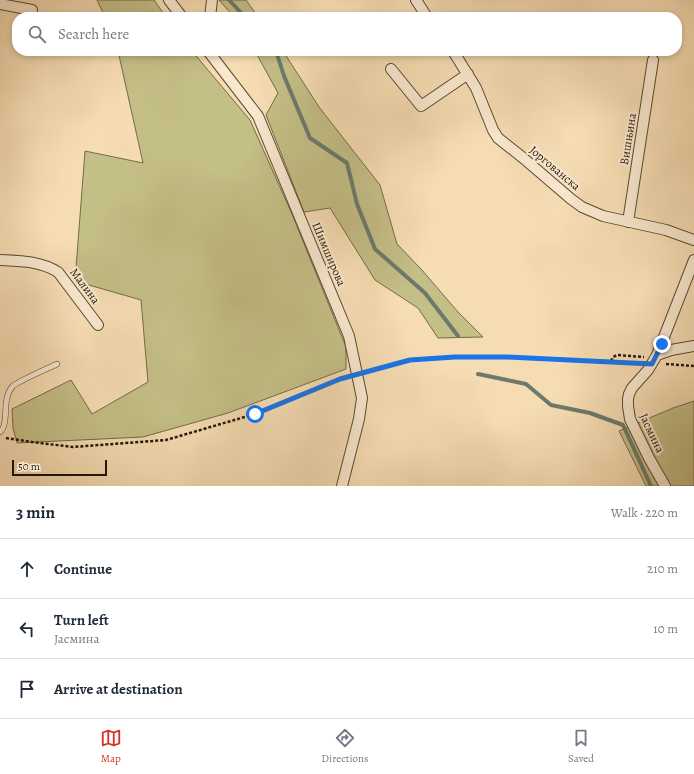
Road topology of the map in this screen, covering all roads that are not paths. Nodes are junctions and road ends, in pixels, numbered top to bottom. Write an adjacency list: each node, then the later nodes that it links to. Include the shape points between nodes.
1 (169, 0): 6 (street)
2 (212, 0): 7 (street)
3 (416, 0): 8 (street)
4 (0, 4): 5 (street)
5 (32, 10)
6 (178, 12)
7 (211, 12)
8 (424, 12)
9 (213, 56): 23 (street, Шимширова, via 258,116 349,336 362,398)
10 (456, 56): 13 (street, Јоргованска)
11 (653, 60): 14 (street, Вишњина)
12 (391, 69): 13 (street, via 421,106)
13 (468, 74): 14 (street, Јоргованска, via 493,130 503,144 582,208)
14 (628, 222): 15 (street, Јоргованска, via 666,230)
15 (694, 240)
16 (0, 260): 18 (street, Малина, via 40,263 58,272)
17 (694, 260): 20 (street, Јасмина)
18 (98, 325)
19 (694, 346): 20 (street, via 671,350)
20 (655, 359): 24 (street, Јасмина, via 629,394 628,406 635,431)
21 (57, 364): 22 (lane, via 12,387 6,398 5,418)
22 (0, 432)
23 (342, 486)
24 (665, 486)

